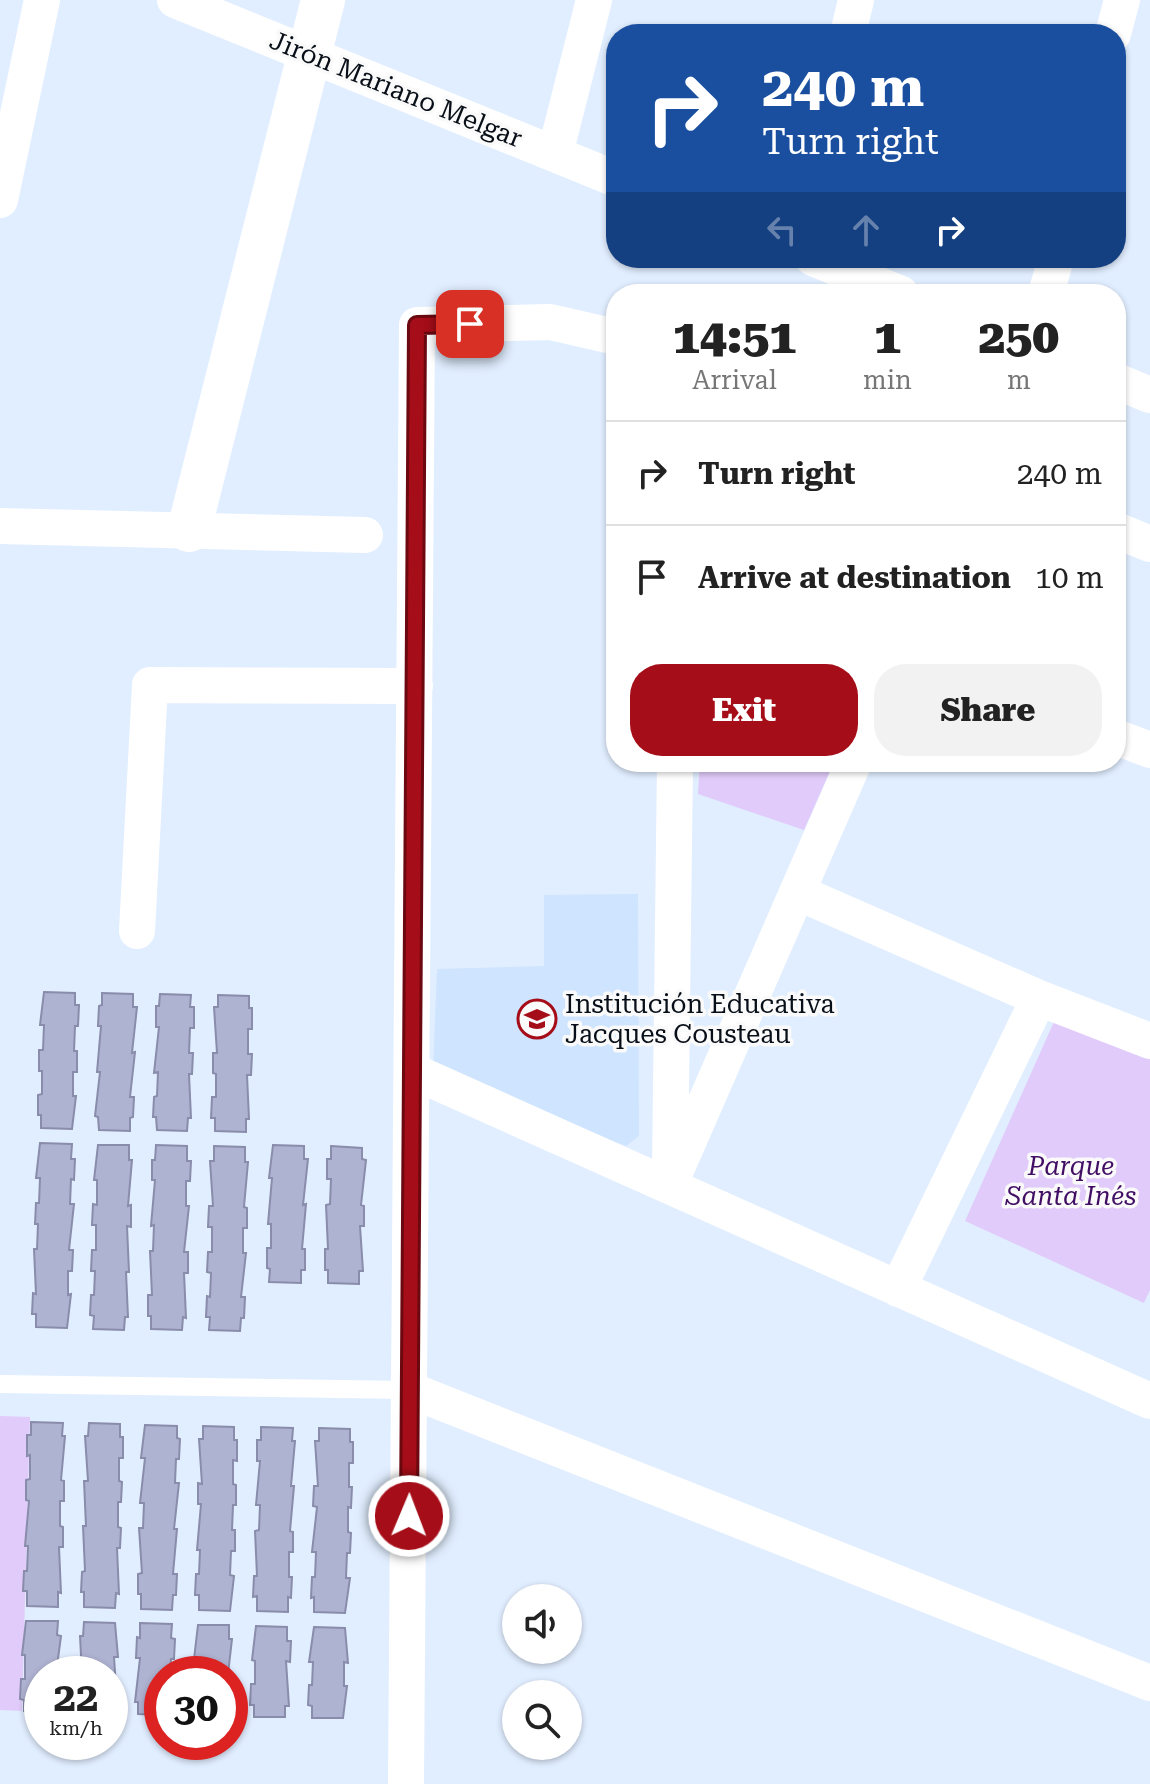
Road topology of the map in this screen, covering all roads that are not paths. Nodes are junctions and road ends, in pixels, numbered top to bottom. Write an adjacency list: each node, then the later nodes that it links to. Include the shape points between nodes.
1 (42, 0): 12 (street)
2 (175, 0): 9 (street, Jirón Mariano Melgar)
3 (323, 0): 9 (street)
4 (594, 0): 10 (street)
5 (856, 0): 7 (street)
6 (1122, 0): 8 (street)
7 (850, 24)
8 (1116, 24)
9 (309, 54): 10 (street, Jirón Mariano Melgar); 19 (street)
10 (555, 154): 11 (street, Jirón Mariano Melgar)
11 (606, 175)
12 (0, 200)
13 (837, 268): 14 (street)
14 (877, 284)
15 (606, 335): 23 (street, via 550,322 417,325)
16 (1126, 385): 17 (street)
17 (1150, 395)
18 (0, 526): 19 (street)
19 (189, 530): 21 (street)
20 (1126, 534): 22 (street)
21 (365, 535)
22 (1150, 544)
23 (415, 686): 29 (street, via 150,685); 32 (street)
24 (1126, 741): 25 (street)
25 (1150, 750)
26 (675, 772): 33 (street)
27 (850, 772): 28 (street)
28 (799, 893): 30 (street); 33 (street)
29 (137, 931)
30 (1039, 998): 31 (street); 34 (street)
31 (1150, 1041)
32 (412, 1071): 33 (street); 36 (street)
33 (669, 1186): 34 (street)
34 (898, 1289): 37 (street)
35 (0, 1384): 36 (lane)
36 (410, 1390): 38 (street); 39 (street)
37 (1147, 1392)
38 (1150, 1683)
39 (406, 1784)

